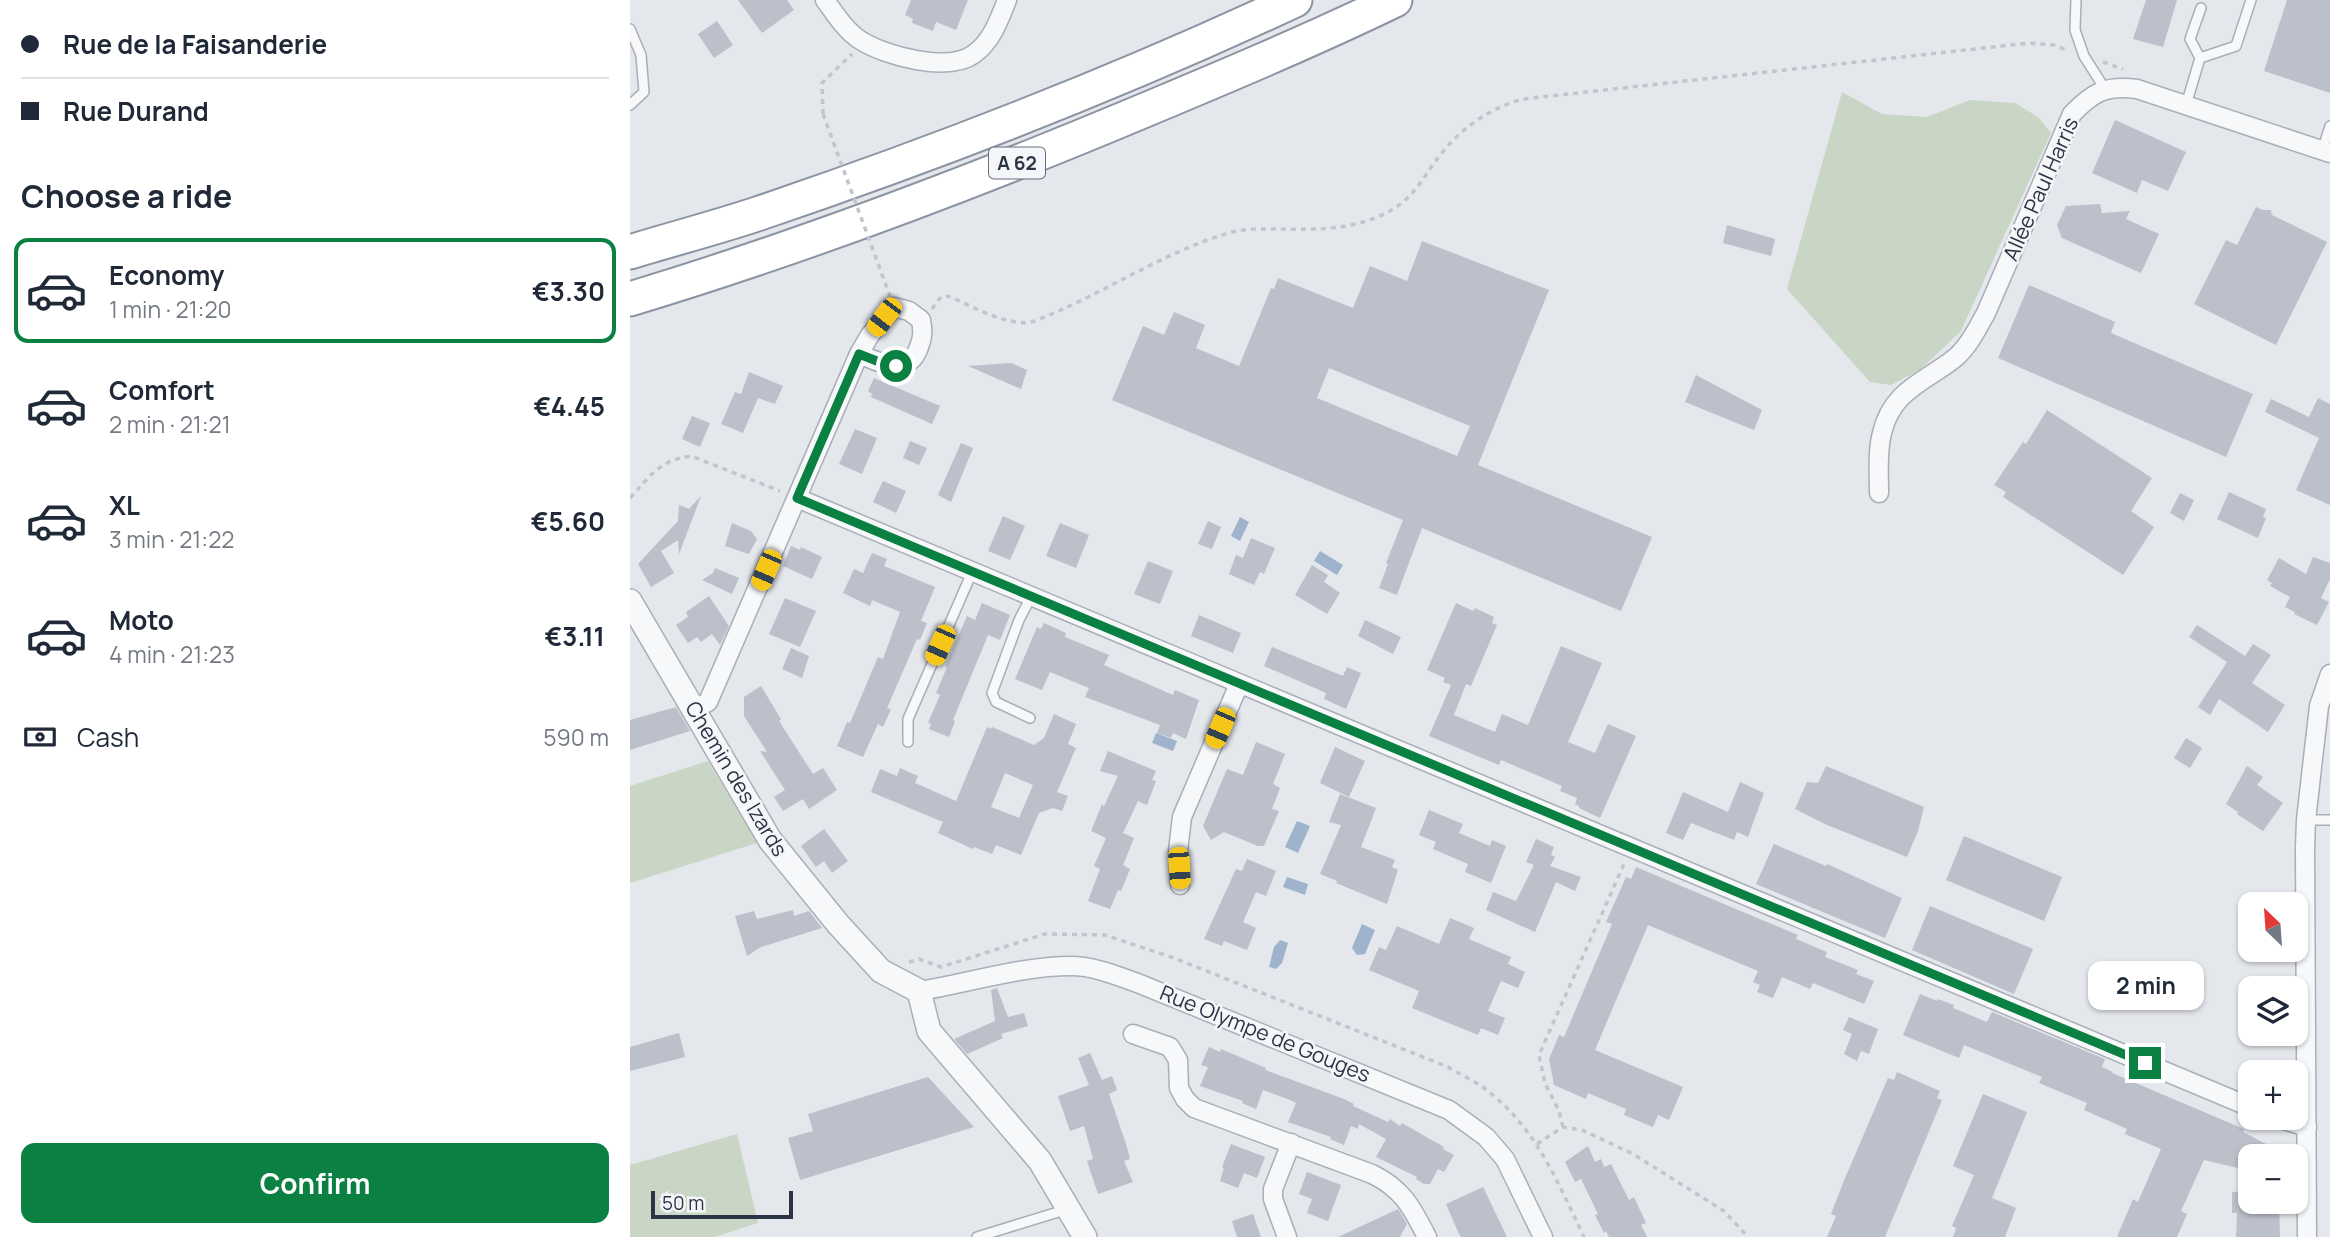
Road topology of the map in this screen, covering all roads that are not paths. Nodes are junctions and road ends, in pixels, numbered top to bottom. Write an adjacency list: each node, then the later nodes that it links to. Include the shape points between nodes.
1 (825, 0): 2 (street, via 862,41 924,62 958,62 972,56 984,46)
2 (1007, 0)
3 (1294, 0): 15 (highway, A 62, via 1079,94 922,155 755,215)
4 (1395, 0): 16 (highway, A 62, via 1241,70 922,200)
5 (2076, 0): 10 (lane, via 2075,30 2084,56)
6 (2251, 0): 9 (lane, via 2236,46)
7 (2201, 8): 9 (lane, via 2190,39)
8 (630, 29): 11 (lane, via 641,55 644,92)
9 (2200, 58): 12 (lane)
10 (2105, 89): 12 (street, via 2137,89); 18 (street, Allée Paul Harris, via 2087,97 2072,114 1969,343 1894,404 1882,432)
11 (630, 105)
12 (2186, 106): 14 (street)
13 (2330, 126): 14 (lane)
14 (2326, 152)
15 (630, 252)
16 (630, 299)
17 (859, 354): 17 (street, via 894,307 921,320 924,334 916,356 907,364 887,365); 19 (street)
18 (1879, 493)
19 (797, 498): 20 (street); 25 (street, via 708,702)
20 (973, 570): 21 (street); 27 (lane, via 908,719)
21 (1032, 595): 24 (street); 26 (lane, via 992,693 996,702)
22 (630, 601): 25 (street, Chemin des Izards)
23 (2330, 674): 28 (street, via 2319,706)
24 (1239, 684): 30 (street, via 1182,817); 34 (street)
25 (694, 709): 31 (street, Chemin des Izards, via 770,840 793,870 881,971)
26 (1030, 718)
27 (908, 743)
28 (2306, 820): 29 (lane); 33 (street)
29 (2330, 820)
30 (1180, 885)
31 (919, 991): 37 (street, via 929,1031 1019,1133); 42 (street, Rue Olympe de Gouges, via 1073,966 1140,984 1449,1110 1486,1137 1505,1159)
32 (1133, 1034): 36 (street, via 1170,1047 1178,1060 1180,1088 1194,1108)
33 (2306, 1060)
34 (2238, 1102)
35 (2307, 1130): 43 (street)
36 (1291, 1143): 40 (street, via 1272,1189); 41 (street, via 1391,1183 1414,1211)
37 (1069, 1209): 38 (lane); 39 (street)
38 (977, 1237)
39 (1085, 1237)
40 (1287, 1237)
41 (1427, 1237)
42 (1543, 1237)
43 (2307, 1237)

